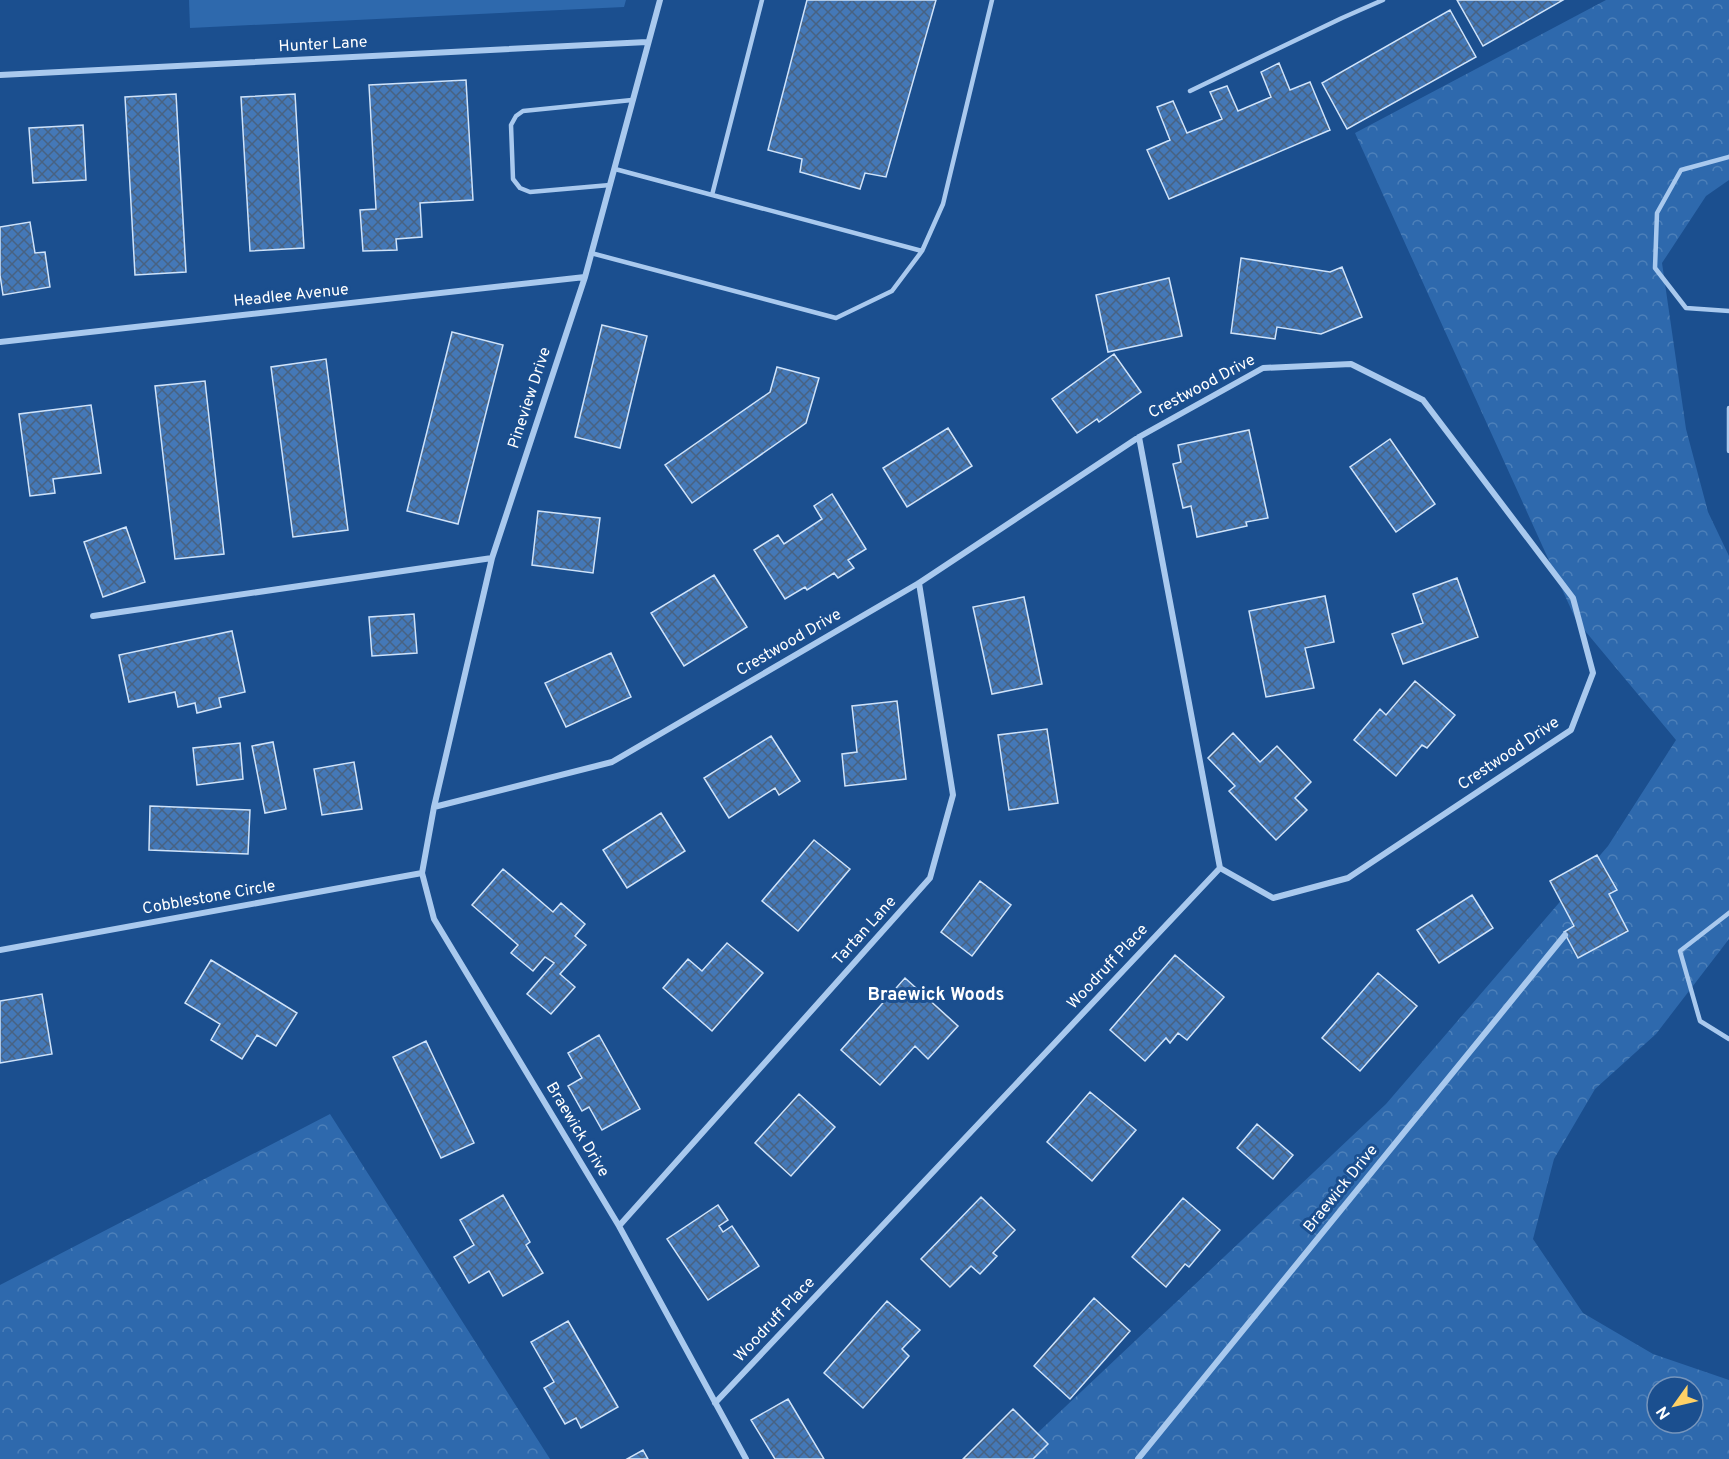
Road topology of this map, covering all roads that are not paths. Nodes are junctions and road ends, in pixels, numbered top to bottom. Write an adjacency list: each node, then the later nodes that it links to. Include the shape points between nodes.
1 (660, 0): 5 (street, Pineview Drive)
2 (762, 0): 12 (lane)
3 (992, 0): 13 (lane, via 943,204)
4 (1383, 0): 7 (lane)
5 (648, 42): 6 (street, Hunter Lane); 8 (street, Pineview Drive)
6 (0, 75)
7 (1190, 91)
8 (632, 100): 10 (street, Pineview Drive); 11 (lane, via 523,111 511,125 513,179 520,188 530,192)
9 (1729, 157): 16 (lane, via 1681,170 1658,213 1655,267 1686,308)
10 (615, 170): 11 (street, Pineview Drive); 12 (lane)
11 (610, 184): 14 (street, Pineview Drive)
12 (712, 195): 13 (lane)
13 (922, 251): 14 (lane, via 892,291 836,318)
14 (591, 253): 15 (street, Pineview Drive)
15 (585, 277): 17 (street, Headlee Avenue); 21 (street, Pineview Drive)
16 (1729, 311)
17 (0, 342)
18 (1729, 408): 20 (lane)
19 (1139, 437): 22 (street, Crestwood Drive); 25 (street); 25 (street, Crestwood Drive, via 1263,368 1351,364 1423,400 1573,598 1593,674 1571,730 1348,879 1273,898)
20 (1729, 451)
21 (492, 558): 23 (street); 24 (street, Pineview Drive)
22 (919, 583): 24 (street, Crestwood Drive, via 612,762); 31 (street, Tartan Lane, via 953,795 930,878)
23 (93, 616)
24 (434, 807): 26 (street, Braewick Drive)
25 (1220, 868): 32 (street, Woodruff Place)
26 (422, 873): 29 (street, Cobblestone Circle); 31 (street, Braewick Drive, via 434,919)
27 (1729, 913): 30 (lane, via 1680,951 1700,1021)
28 (1565, 935): 34 (street, Braewick Drive)
29 (0, 950)
30 (1729, 1040)
31 (619, 1226): 32 (street, Braewick Drive)
32 (715, 1403): 33 (street, Braewick Drive)
33 (746, 1459)
34 (1138, 1459)

